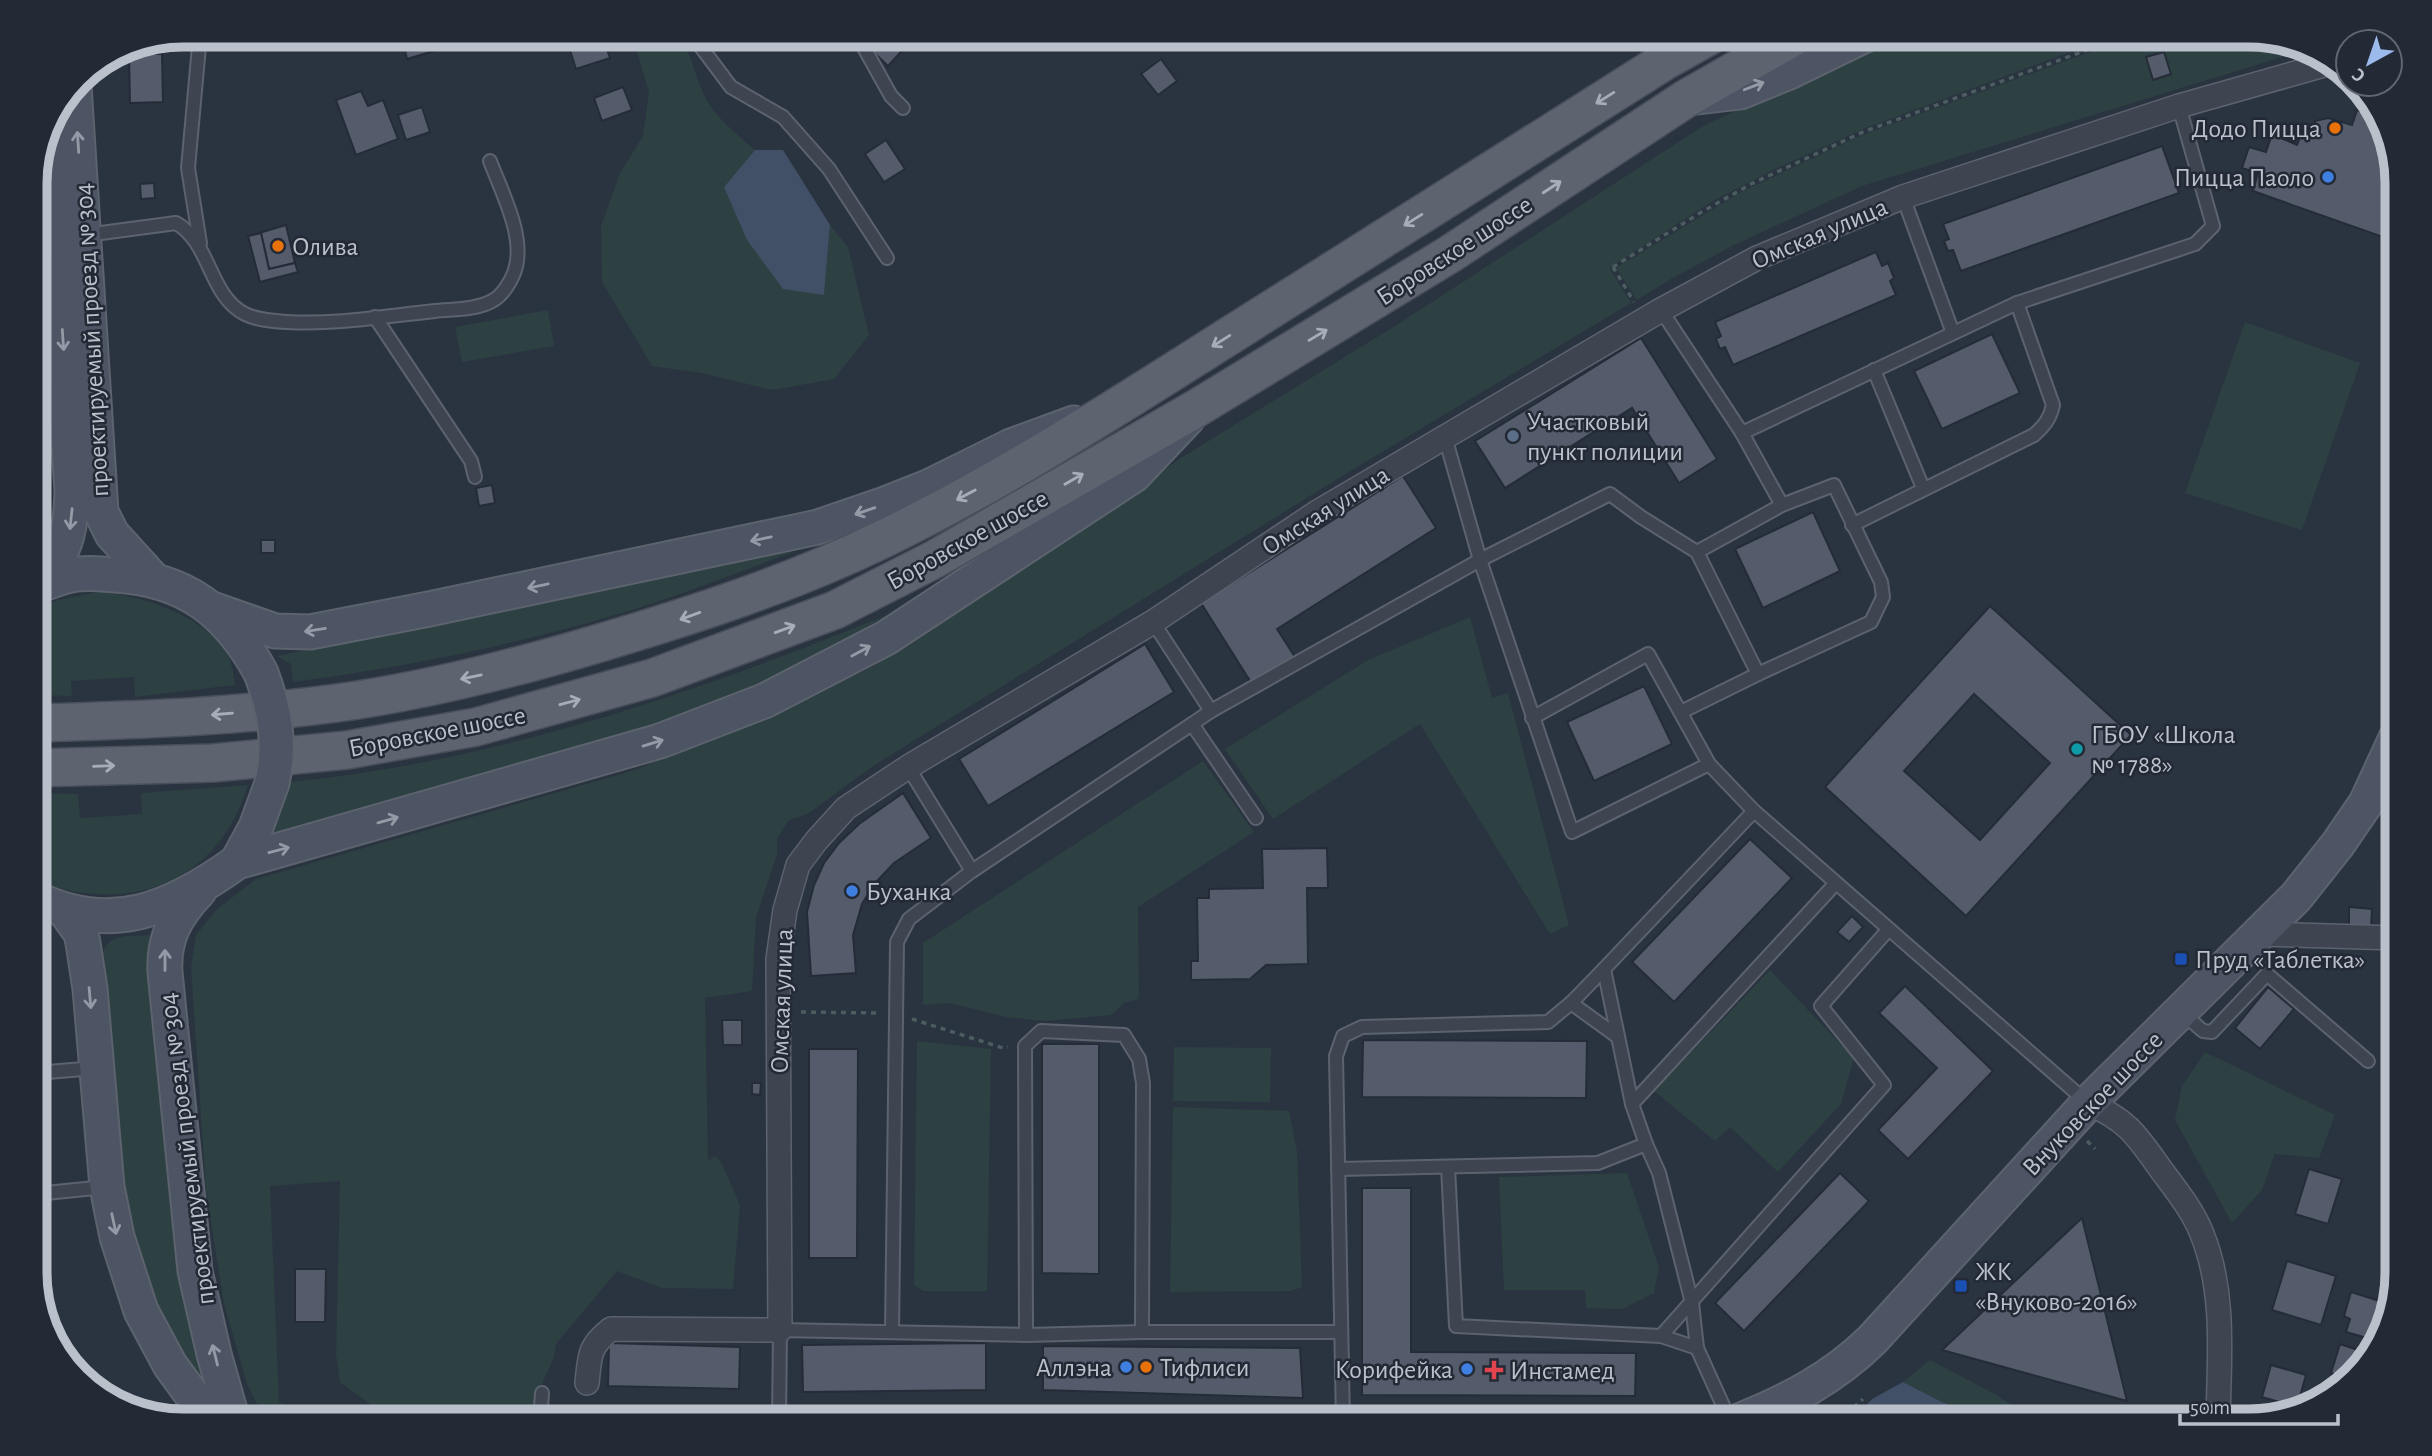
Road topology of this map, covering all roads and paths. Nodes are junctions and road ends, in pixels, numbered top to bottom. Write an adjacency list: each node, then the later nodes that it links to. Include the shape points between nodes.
1 (199, 47): 19 (lane, via 188,168)
2 (701, 47): 20 (lane, via 731,87 783,117 829,169)
3 (864, 47): 14 (lane, via 891,96)
4 (1677, 47): 9 (main road)
5 (1690, 47): 9 (main road, Боровское шоссе)
6 (1776, 47): 11 (main road, Боровское шоссе)
7 (1840, 47): 11 (main road, one-way to 7, via 1740,92)
8 (2095, 47): 22 (path, via 1863,132 1751,184 1612,267)
9 (1663, 62): 28 (main road, Боровское шоссе, one-way to 28)
10 (2318, 66): 13 (street, Омская улица)
11 (1687, 98): 27 (main road, Боровское шоссе, one-way to 11, via 1450,254)
12 (75, 101): 18 (main road, проектируемый проезд № 304, one-way to 12)
13 (2179, 106): 17 (street, Омская улица); 21 (lane, via 2213,226 2195,244)
14 (903, 108)
15 (49, 159): 37 (main road, проектируемый проезд № 304, one-way to 37, via 72,502 66,540)
16 (490, 161): 24 (lane, via 519,250 508,286 483,304)
17 (1903, 197): 23 (street, Омская улица, via 1757,258); 25 (lane)
18 (85, 235): 19 (lane, via 176,223); 38 (main road, проектируемый проезд № 304, via 101,512 113,534)
19 (201, 251): 24 (lane, via 228,300 244,314 288,322)
20 (887, 257)
21 (2017, 303): 25 (lane); 32 (lane, via 2053,405 2051,415 2034,435)
22 (1636, 304)
23 (1661, 310): 29 (lane); 30 (street, Омская улица)
24 (375, 317): 31 (lane, via 471,461)
25 (1953, 333): 26 (lane)
26 (1874, 370): 29 (lane); 32 (lane)
27 (1197, 408): 51 (main road, Боровское шоссе, one-way to 27, via 213,762 347,750 477,727 622,688 847,604 935,559); 54 (main road, one-way to 27, via 660,741 774,697 886,638 1134,475)
28 (1110, 412): 40 (main road, one-way to 40, via 1028,438 929,487 818,527 310,632 275,631); 46 (main road, Боровское шоссе, one-way to 46, via 982,486 857,550 673,622 526,665 340,703 160,719)
29 (1742, 433): 33 (lane)
30 (1445, 437): 36 (lane); 41 (street, Омская улица, via 1316,513)
31 (475, 477)
32 (1923, 488): 34 (lane)
33 (1782, 505): 34 (lane, via 1834,485); 35 (lane)
34 (1852, 525): 42 (lane, via 1881,582 1883,597 1871,622)
35 (1697, 552): 36 (lane, via 1610,495); 42 (lane)
36 (1480, 560): 43 (lane); 45 (lane)
37 (48, 572)
38 (152, 578): 39 (main road, via 93,573); 40 (main road)
39 (48, 581)
40 (212, 609): 54 (main road, bridge, via 236,632 261,673 277,734 272,783)
41 (1153, 622): 43 (lane); 50 (street, Омская улица)
42 (1759, 674): 44 (lane)
43 (1212, 711): 47 (lane)
44 (1681, 712): 45 (lane, via 1648,654); 49 (lane)
45 (1532, 718): 49 (lane, via 1572,832)
46 (48, 723)
47 (1192, 724): 53 (lane); 55 (lane)
48 (2385, 762): 60 (main road, Внуковское шоссе, via 2353,824)
49 (1709, 764): 52 (lane)
50 (908, 767): 55 (lane); 77 (street, Омская улица, via 846,808 816,841 798,865 785,910 778,959)
51 (48, 768)
52 (1754, 811): 56 (lane); 62 (lane)
53 (1256, 818)
54 (237, 862): 57 (main road)
55 (972, 871): 78 (lane, via 909,919 897,942)
56 (1836, 883): 59 (lane); 70 (lane)
57 (204, 886): 58 (main road, via 129,914 100,915); 88 (main road, проектируемый проезд № 304, one-way to 57, via 195,1271 164,960 172,925)
58 (50, 904): 67 (main road, one-way to 67, via 81,933)
59 (1888, 930): 69 (lane); 76 (lane, via 1821,1006 1884,1085)
60 (2259, 934): 61 (street); 64 (main road, Внуковское шоссе)
61 (2385, 938)
62 (1604, 969): 63 (lane); 65 (lane)
63 (1571, 1003): 65 (lane); 73 (lane, via 1548,1022 1362,1027 1343,1037 1336,1056)
64 (2181, 1012): 66 (lane, via 2203,1031 2212,1032 2267,974); 69 (main road, Внуковское шоссе)
65 (1618, 1037): 70 (lane)
66 (2368, 1060)
67 (96, 1068): 68 (lane); 74 (main road)
68 (48, 1071)
69 (2088, 1103): 93 (main road, Внуковское шоссе, via 1855,1357 1805,1391); 95 (street, via 2122,1121 2137,1136 2186,1203 2202,1234 2214,1275 2220,1328)
70 (1632, 1104): 71 (lane)
71 (1646, 1144): 72 (lane, via 1598,1163); 76 (lane, via 1659,1173)
72 (1448, 1167): 73 (lane); 82 (lane, via 1456,1326)
73 (1338, 1169): 80 (lane)
74 (107, 1187): 75 (lane); 87 (main road, one-way to 87, via 117,1237 141,1311 170,1365)
75 (48, 1193)
76 (1692, 1303): 82 (lane); 83 (lane)
77 (780, 1331): 78 (lane); 84 (street, via 611,1329 591,1349); 90 (lane)
78 (892, 1331): 81 (lane)
79 (1142, 1332): 80 (lane); 81 (lane); 81 (lane, via 1143,1083 1139,1059 1124,1035 1041,1031 1025,1046)
80 (1341, 1332): 91 (lane)
81 (1027, 1335)
82 (1661, 1336): 83 (lane)
83 (1697, 1348): 92 (lane)
84 (587, 1383)
85 (542, 1393): 89 (lane)
86 (1863, 1399): 94 (path)
87 (202, 1409)
88 (230, 1409)
89 (541, 1409)
90 (779, 1409)
91 (1343, 1409)
92 (1725, 1409)
93 (1765, 1409)
94 (1852, 1409)
95 (2218, 1409)

